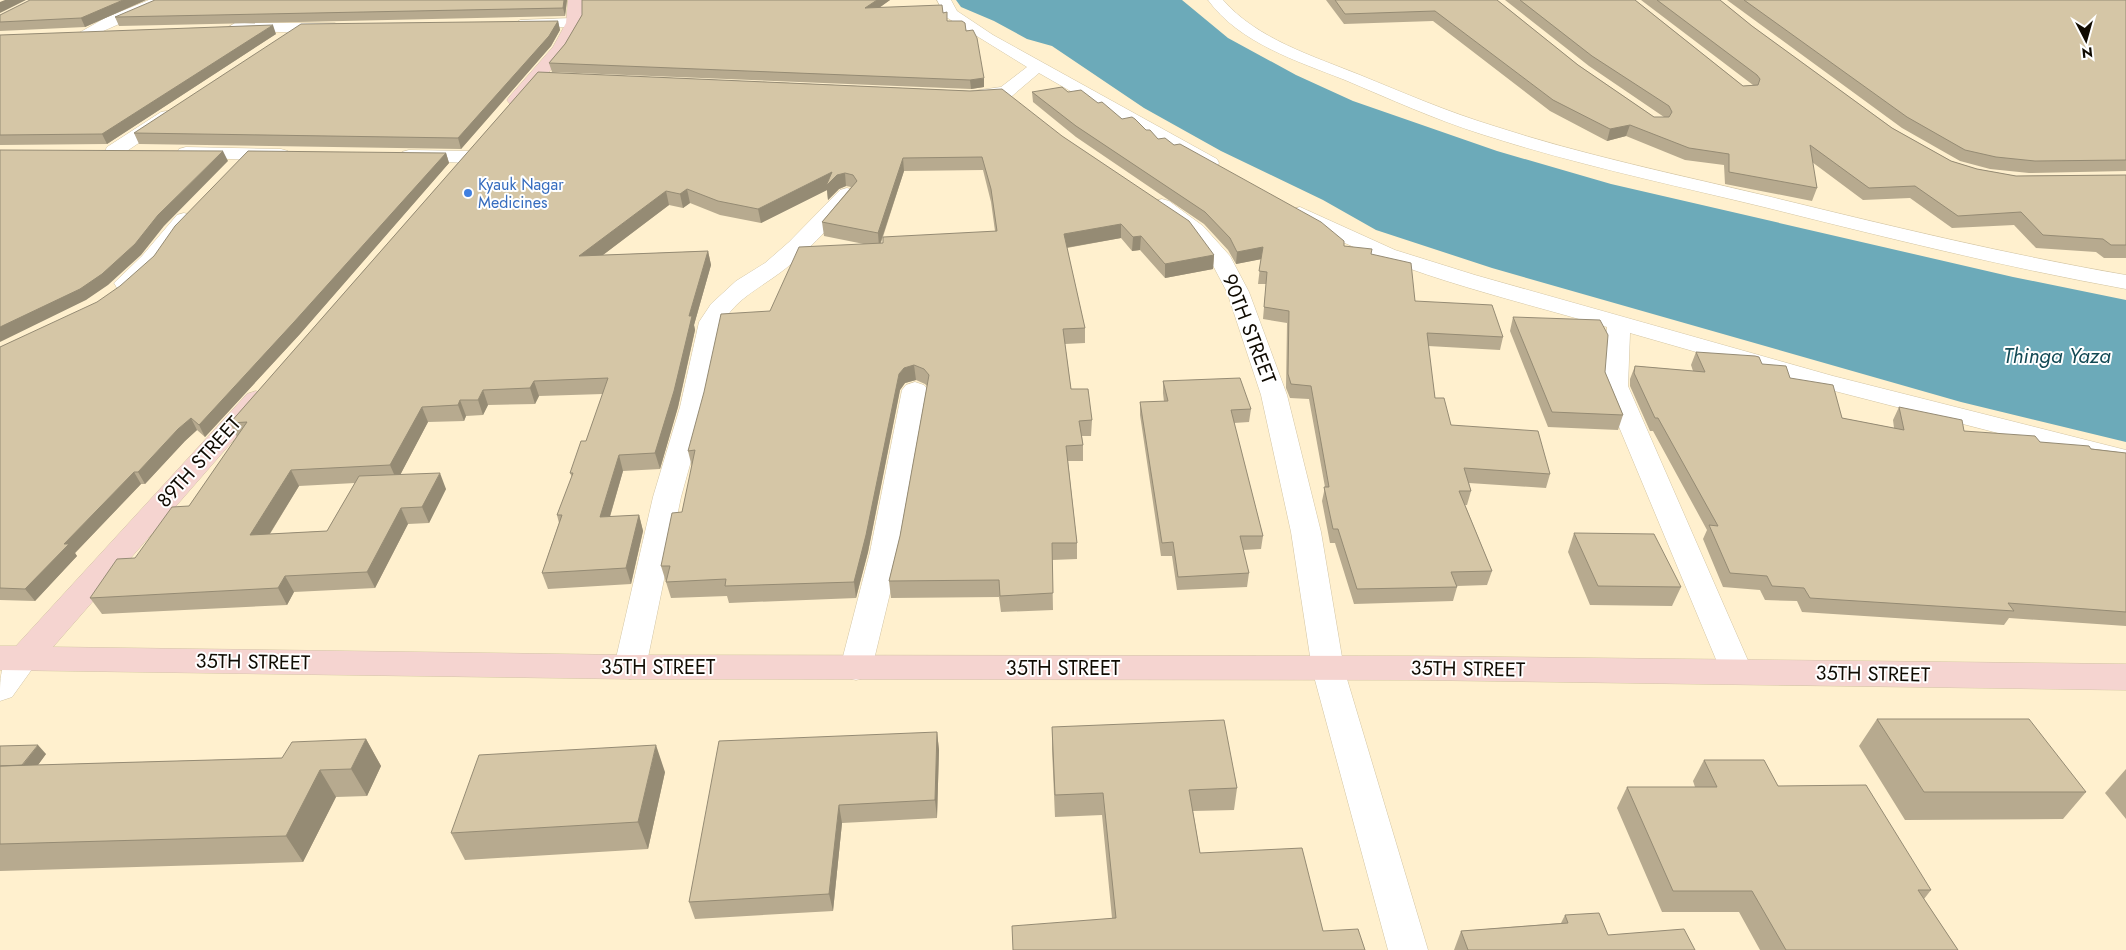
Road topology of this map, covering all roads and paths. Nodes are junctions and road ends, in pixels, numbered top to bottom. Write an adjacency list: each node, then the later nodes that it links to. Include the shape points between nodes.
1 (162, 0): 12 (street, via 110,20)
2 (575, 0): 5 (main road)
3 (944, 0): 14 (street, via 951,14 962,22)
4 (1215, 0): 31 (street, via 1223,12 1254,33 1295,53 1486,130 1555,150 1890,232)
5 (574, 23): 6 (street); 17 (main road, via 544,78)
6 (505, 26)
7 (301, 27): 8 (street); 9 (street); 13 (street)
8 (218, 28)
9 (352, 28)
10 (122, 32): 12 (street)
11 (67, 34): 12 (street)
12 (85, 34)
13 (277, 43)
14 (1037, 67): 15 (street, via 1013,99); 25 (street)
15 (956, 95)
16 (179, 108): 19 (street)
17 (504, 114)
18 (474, 150): 23 (street); 26 (main road)
19 (114, 151): 20 (street); 21 (street)
20 (95, 152)
21 (246, 154): 22 (street); 24 (street)
22 (294, 155)
23 (391, 156)
24 (226, 175)
25 (1232, 175)
26 (449, 179)
27 (846, 194): 38 (street, via 797,247 773,268 744,286 711,322 693,407 666,498)
28 (1143, 194): 40 (street, 90TH STREET, via 1196,230 1219,256 1238,292 1274,395 1306,532)
29 (199, 203): 32 (street, via 172,231 150,261)
30 (1282, 203): 33 (street, via 1332,232 1387,255)
31 (2126, 282)
32 (109, 296)
33 (1619, 323): 36 (street, via 1824,381); 41 (street, via 1615,386)
34 (269, 384): 37 (main road, 89TH STREET)
35 (915, 390): 39 (street, via 884,552)
36 (2126, 458)
37 (12, 658): 38 (main road, 35TH STREET); 43 (street, 89TH STREET)
38 (630, 667): 39 (main road, 35TH STREET)
39 (856, 668): 40 (main road, 35TH STREET)
40 (1328, 669): 41 (main road, 35TH STREET); 44 (street, 90TH STREET)
41 (1737, 672): 42 (main road, 35TH STREET)
42 (2126, 677)
43 (0, 688)
44 (1408, 950)

